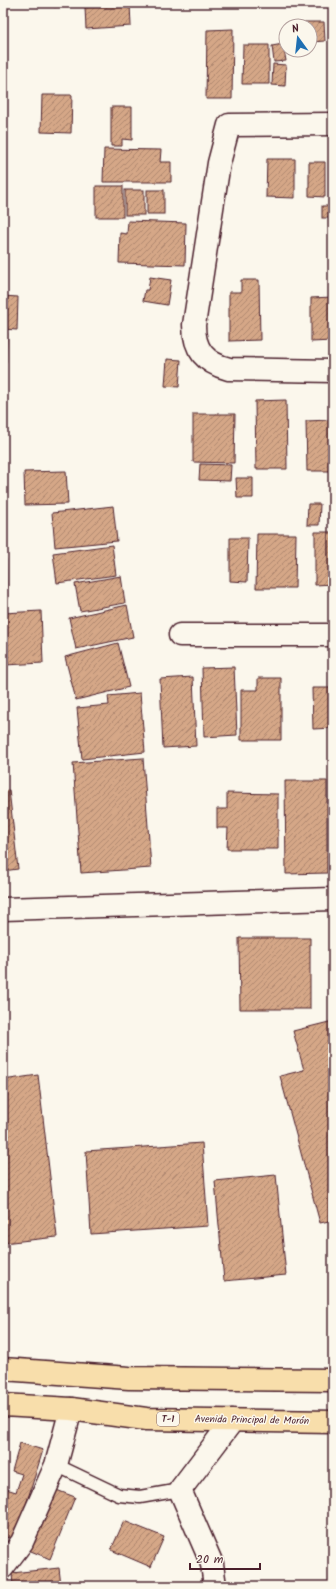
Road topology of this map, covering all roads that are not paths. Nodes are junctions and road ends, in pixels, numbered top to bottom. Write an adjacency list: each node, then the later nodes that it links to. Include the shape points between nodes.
1 (333, 124): 2 (street, via 229,125 219,163 194,336 202,354 210,362 229,369)
2 (333, 371)
3 (180, 635): 4 (street)
4 (333, 635)
5 (333, 899): 6 (street)
6 (3, 909)
7 (3, 1369): 8 (main road, via 129,1378)
8 (333, 1380)
9 (3, 1405): 10 (main road, Avenida Principal de Morón / T-1)
10 (71, 1409): 11 (main road, Avenida Principal de Morón / T-1, via 146,1419); 13 (street)
11 (233, 1420): 12 (main road, Avenida Principal de Morón / T-1); 14 (street)
12 (333, 1422)
13 (56, 1465): 14 (lane, via 119,1495 140,1497); 15 (street, via 22,1542)
14 (180, 1490): 16 (street, via 212,1564)
15 (3, 1567)
16 (215, 1586)

